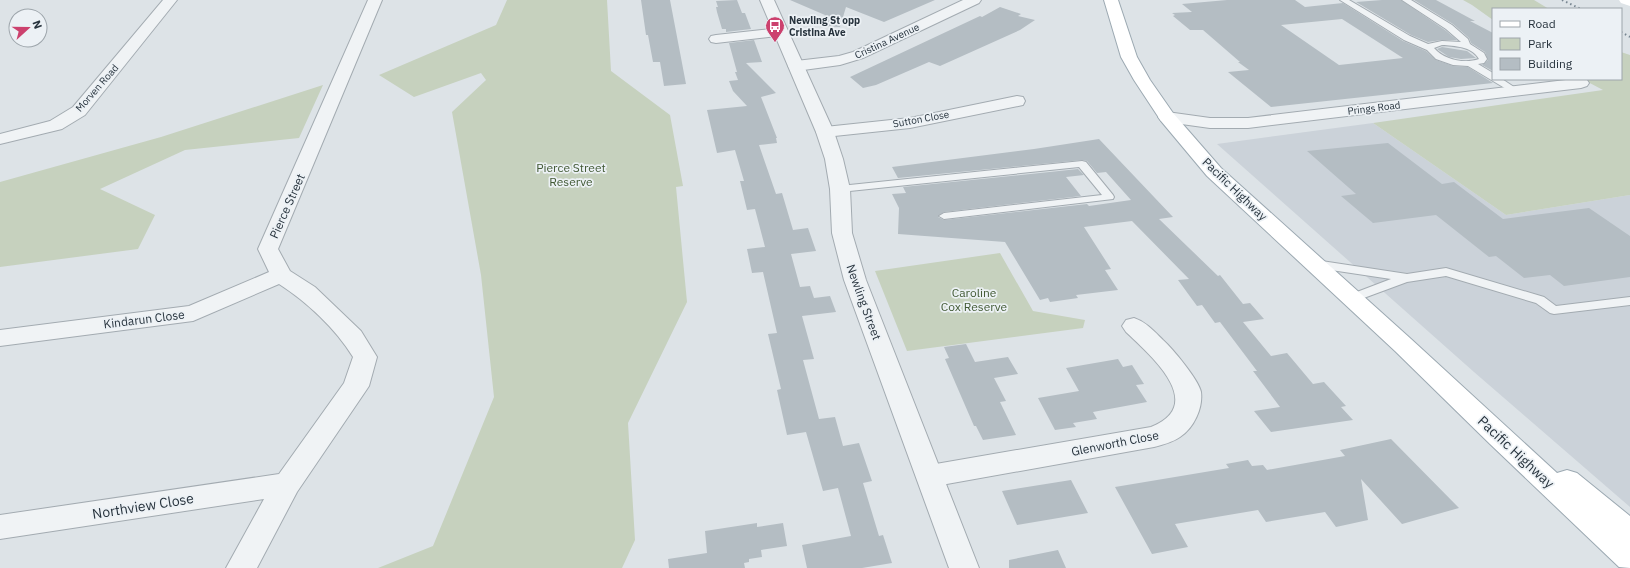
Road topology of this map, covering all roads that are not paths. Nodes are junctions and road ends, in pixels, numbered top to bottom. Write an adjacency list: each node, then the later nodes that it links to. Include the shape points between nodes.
1 (170, 0): 25 (street, Morven Road, via 79,111 56,125)
2 (375, 0): 29 (street, Pierce Street, via 268,249)
3 (767, 0): 10 (street, Newling Street)
4 (974, 0): 17 (street, Cristina Avenue, via 858,55)
5 (1111, 0): 23 (main road, Pacific Highway, via 1129,57)
6 (1344, 0): 13 (lane, via 1407,38)
7 (1406, 0): 12 (lane, via 1449,26 1465,41)
8 (1626, 0): 9 (main road)
9 (1630, 2)
10 (781, 32): 11 (street); 17 (street, Newling Street)
11 (716, 39)
12 (1466, 46): 13 (lane, via 1442,43 1431,45); 14 (lane, via 1479,52)
13 (1430, 48): 16 (lane, via 1443,58)
14 (1483, 59): 15 (lane); 16 (lane)
15 (1492, 60)
16 (1470, 63): 18 (lane)
17 (796, 66): 24 (street, Newling Street)
18 (1492, 76)
19 (1498, 80): 21 (lane)
20 (1581, 82): 21 (street, Prings Road)
21 (1516, 91): 23 (street, Prings Road, via 1248,123 1210,123)
22 (1017, 101): 24 (street, Sutton Close, via 910,122)
23 (1167, 117): 28 (main road, Pacific Highway, via 1214,172)
24 (825, 132): 26 (street, Newling Street)
25 (0, 139)
26 (840, 189): 27 (lane, via 1082,164 1109,198); 36 (street, Newling Street, via 842,233 850,265)
27 (944, 216)
28 (1315, 264): 30 (lane); 31 (main road, Pacific Highway)
29 (281, 275): 34 (street, Kindarun Close, via 193,313); 37 (street, via 307,292 353,336 365,357 356,386)
30 (1407, 278): 31 (lane); 32 (lane, via 1446,272 1540,300 1554,310)
31 (1353, 298): 35 (main road, Pacific Highway)
32 (1630, 301)
33 (1134, 326): 36 (street, Glenworth Close, via 1165,355 1188,390 1188,404 1183,417 1171,430 1154,437)
34 (0, 338)
35 (1403, 345): 39 (main road, Pacific Highway); 40 (main road, Pacific Highway)
36 (930, 476): 42 (street, Newling Street)
37 (286, 484): 38 (street, Northview Close); 41 (street)
38 (0, 528)
39 (1630, 533)
40 (1630, 558)
41 (241, 568)
42 (964, 568)

